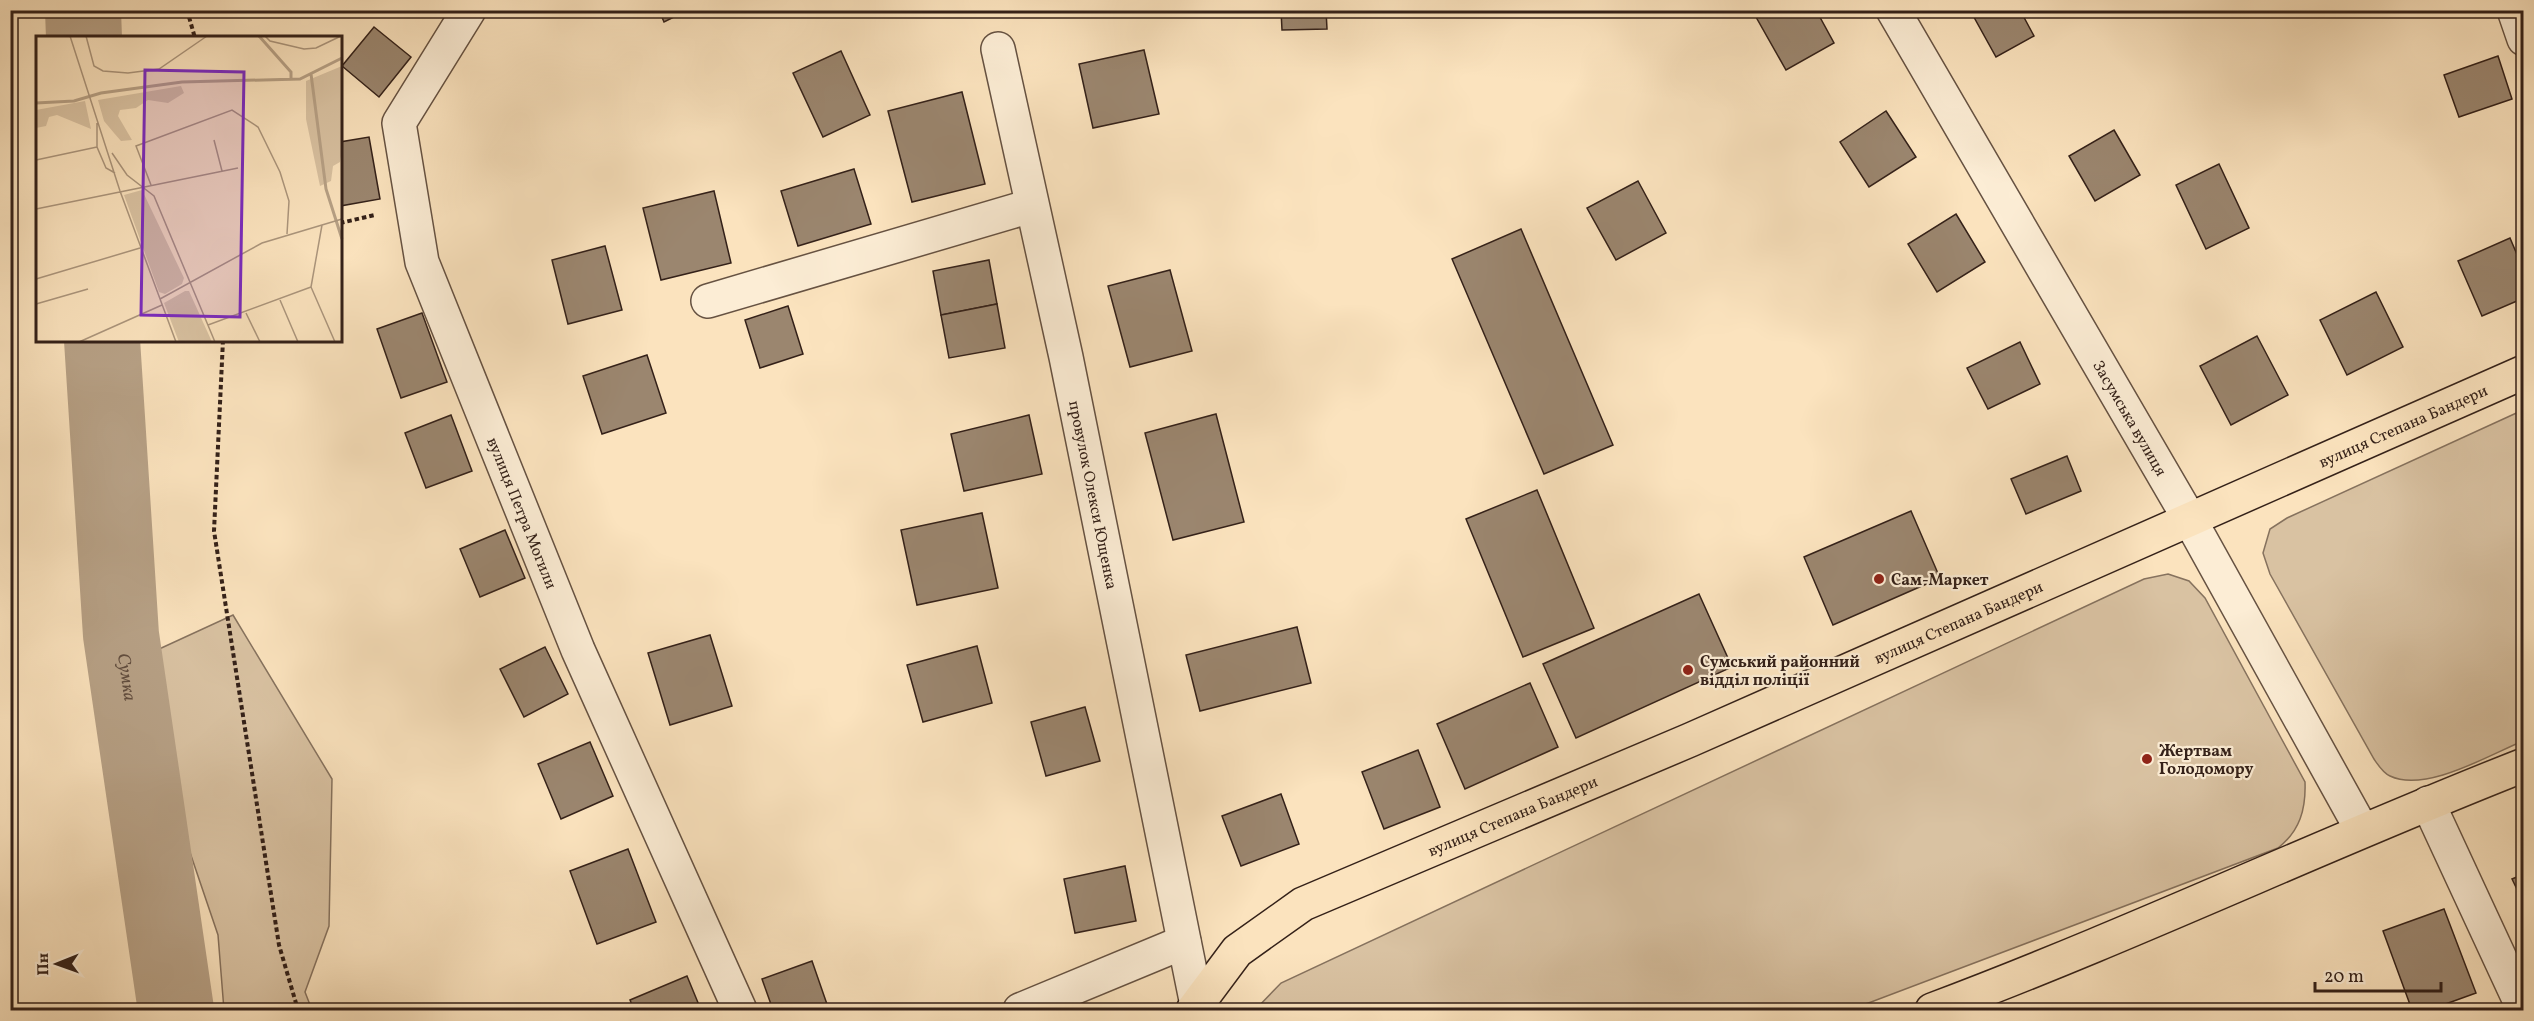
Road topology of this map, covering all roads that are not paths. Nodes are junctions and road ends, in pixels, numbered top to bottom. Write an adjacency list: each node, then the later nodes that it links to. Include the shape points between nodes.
1 (469, 10): 16 (street, вулиця Петра Могили, via 399,123 422,262 578,650)
2 (1893, 10): 9 (street, Засумська вулиця)
3 (2514, 10): 4 (street)
4 (2523, 39)
5 (998, 49): 6 (street, провулок Олекси Ющенка)
6 (1031, 206): 7 (street); 13 (street, провулок Олекси Ющенка, via 1066,357)
7 (708, 301)
8 (2523, 372): 9 (main road, вулиця Степана Бандери)
9 (2190, 520): 12 (street, Засумська вулиця); 14 (main road, вулиця Степана Бандери, via 1690,740 1303,904 1237,951)
10 (2523, 765): 11 (main road)
11 (2427, 803): 12 (main road); 15 (street)
12 (2362, 830): 18 (main road)
13 (1184, 942): 14 (street, провулок Олекси Ющенка); 17 (street)
14 (1196, 1008)
15 (2523, 1010)
16 (740, 1011)
17 (1020, 1011)
18 (1932, 1011)

